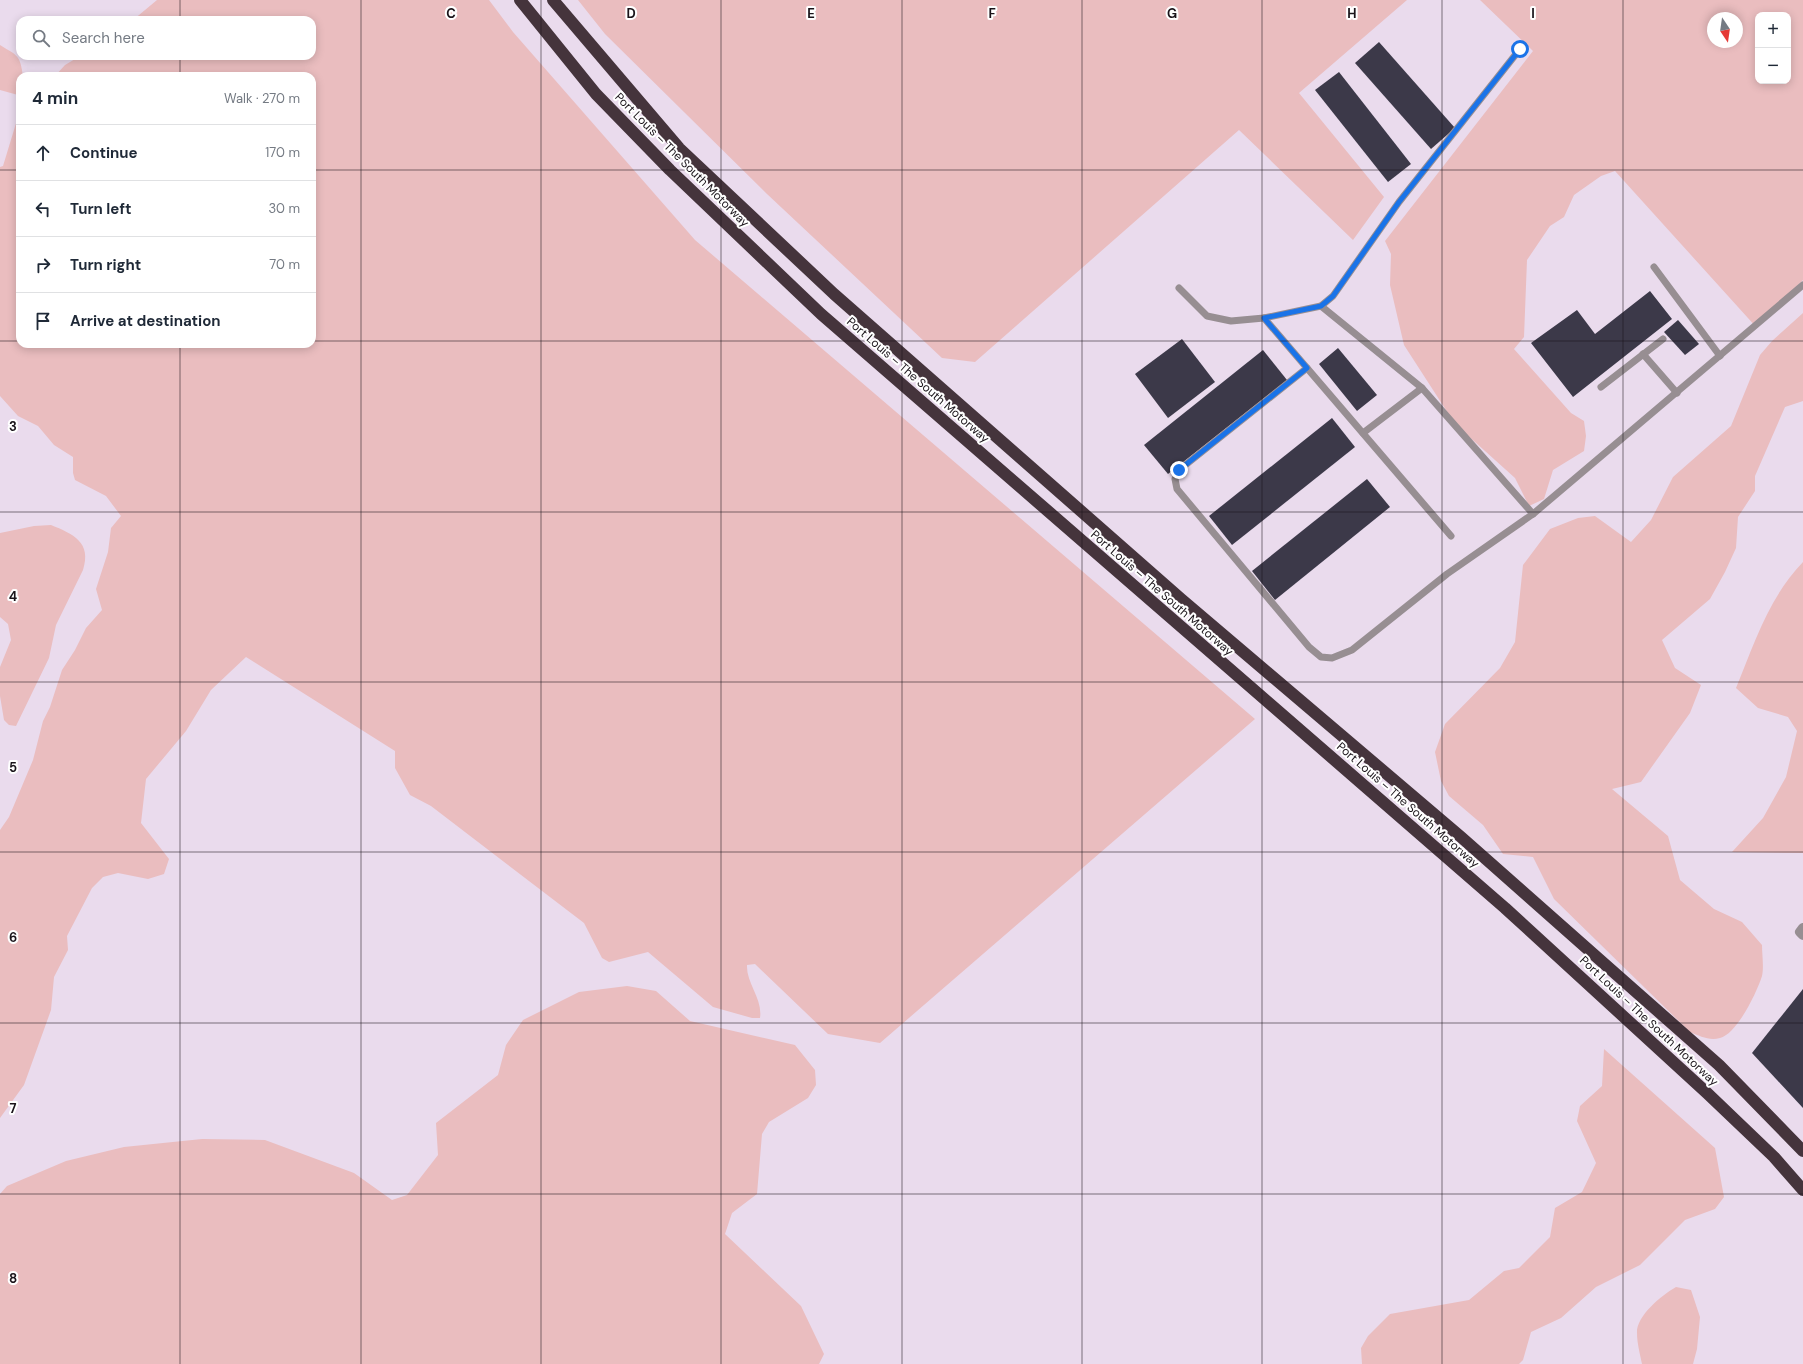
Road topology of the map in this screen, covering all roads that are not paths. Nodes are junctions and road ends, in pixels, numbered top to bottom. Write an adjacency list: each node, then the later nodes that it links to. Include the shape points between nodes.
1 (520, 0): 22 (highway, Port Louis – The South Motorway, via 602,99 670,170 821,314 1506,908 1713,1098 1774,1157)
2 (553, 0): 21 (highway, Port Louis – The South Motorway, via 678,148 834,294 1175,594 1461,837 1719,1065)
3 (1520, 49): 7 (lane, via 1399,202 1333,296)
4 (1654, 267): 11 (lane)
5 (1803, 285): 11 (lane)
6 (1179, 288): 8 (lane, via 1207,316 1231,321)
7 (1321, 306): 8 (lane); 14 (lane)
8 (1264, 318): 12 (lane)
9 (1663, 339): 10 (lane)
10 (1642, 354): 13 (lane); 15 (lane)
11 (1720, 356): 15 (lane)
12 (1307, 368): 16 (lane); 17 (lane, via 1179,470 1175,479 1177,489 1309,647 1321,657 1332,658 1352,650 1447,574)
13 (1601, 387)
14 (1422, 388): 16 (lane); 17 (lane)
15 (1677, 393): 17 (lane)
16 (1363, 433): 18 (lane)
17 (1533, 514)
18 (1451, 536)
19 (1803, 928): 20 (street, via 1800,932)
20 (1803, 935)
21 (1803, 1152)
22 (1803, 1190)

